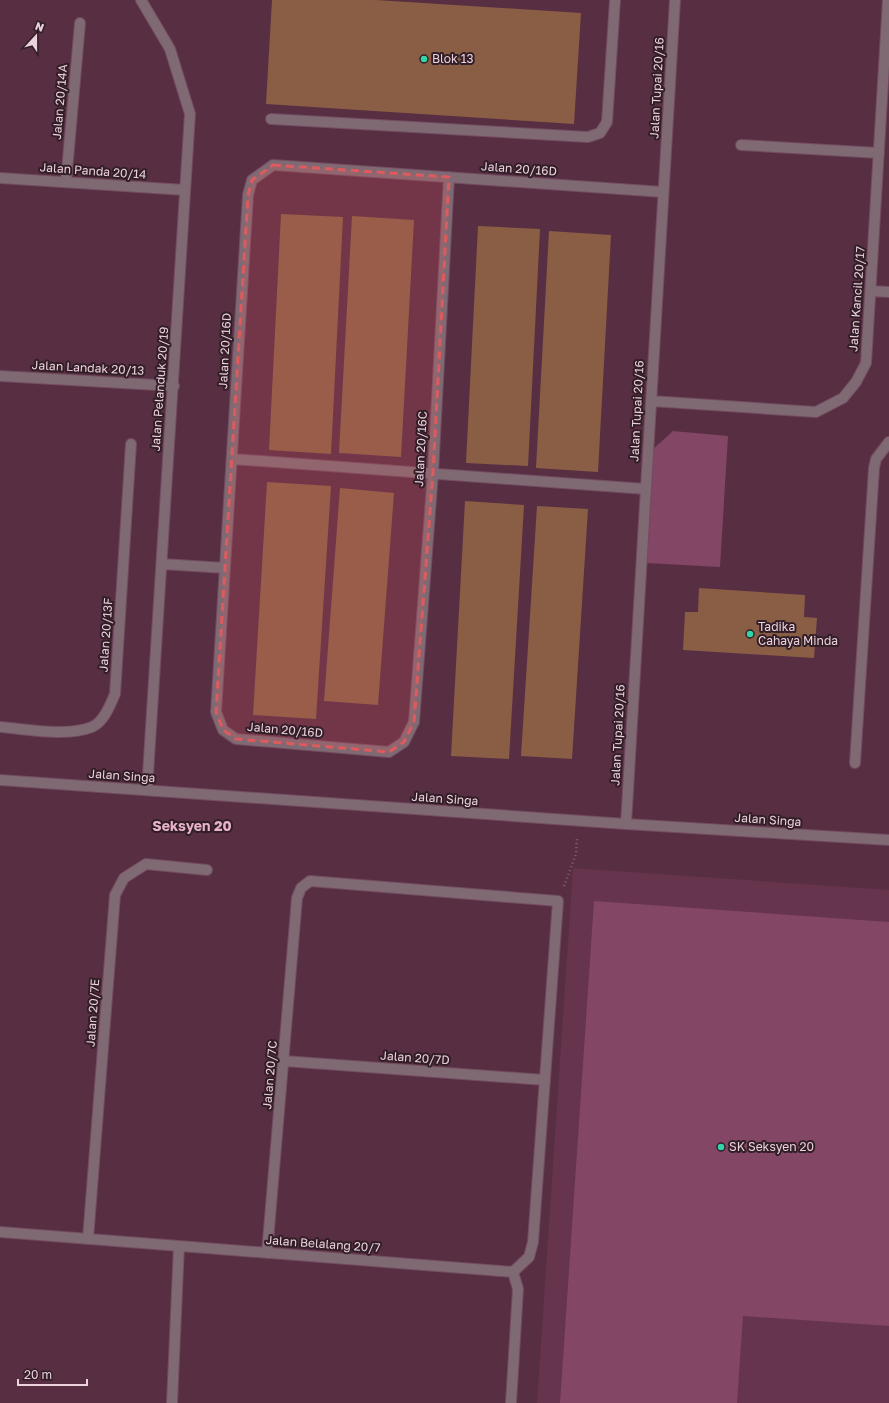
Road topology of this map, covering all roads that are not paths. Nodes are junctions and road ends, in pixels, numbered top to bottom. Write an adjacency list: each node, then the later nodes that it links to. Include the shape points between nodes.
1 (141, 0): 12 (street, Jalan Pelanduk 20/19, via 170,50 190,114)
2 (615, 0): 6 (street, via 607,122 600,133 588,137)
3 (675, 0): 13 (street, Jalan Tupai 20/16)
4 (888, 0): 8 (street, Jalan Kancil 20/17)
5 (80, 23): 11 (street, Jalan 20/14A)
6 (271, 119)
7 (741, 145): 8 (street)
8 (879, 153): 14 (street, Jalan Kancil 20/17)
9 (449, 177): 13 (street, Jalan 20/16D); 21 (street, Jalan 20/16D, via 273,165 252,180 248,195); 22 (street, Jalan 20/16C)
10 (0, 178): 11 (street, Jalan Panda 20/14)
11 (66, 182): 12 (street, Jalan Panda 20/14)
12 (185, 190): 17 (street, Jalan Pelanduk 20/19)
13 (663, 192): 18 (street, Jalan Tupai 20/16)
14 (871, 291): 15 (street); 18 (street, Jalan Kancil 20/17, via 866,363 856,382 843,398 816,412)
15 (889, 292)
16 (0, 376): 17 (street, Jalan Landak 20/13)
17 (174, 386): 24 (street, Jalan Pelanduk 20/19)
18 (651, 401): 23 (street, Jalan Tupai 20/16)
19 (889, 442): 28 (street, via 876,459 874,468)
20 (131, 444): 27 (street, Jalan 20/13F, via 115,694 105,714 93,726 66,732)
21 (232, 459): 22 (street); 25 (street, Jalan 20/16D)
22 (433, 473): 23 (street); 26 (street, Jalan 20/16C)
23 (646, 489): 31 (street, Jalan Tupai 20/16)
24 (162, 564): 25 (street); 30 (street, Jalan Pelanduk 20/19)
25 (225, 568): 26 (street, Jalan 20/16D, via 216,712 223,730 236,739 388,752 404,742)
26 (414, 722)
27 (0, 727)
28 (855, 763)
29 (0, 780): 30 (street, Jalan Singa)
30 (147, 790): 31 (street, Jalan Singa)
31 (626, 824): 32 (street, Jalan Singa)
32 (889, 840)
33 (207, 870): 37 (street, Jalan 20/7E, via 146,864 124,878 115,895)
34 (284, 1061): 35 (street, Jalan 20/7D); 35 (street, Jalan 20/7C, via 297,898 301,888 310,881 558,902); 39 (street, Jalan 20/7C)
35 (545, 1080): 40 (street, via 533,1242 529,1257)
36 (0, 1232): 37 (street, Jalan Belalang 20/7)
37 (88, 1239): 38 (street, Jalan Belalang 20/7)
38 (179, 1246): 39 (street, Jalan Belalang 20/7); 41 (street)
39 (267, 1253): 40 (street, Jalan Belalang 20/7)
40 (513, 1272): 42 (street, via 518,1290)
41 (172, 1403)
42 (511, 1403)

